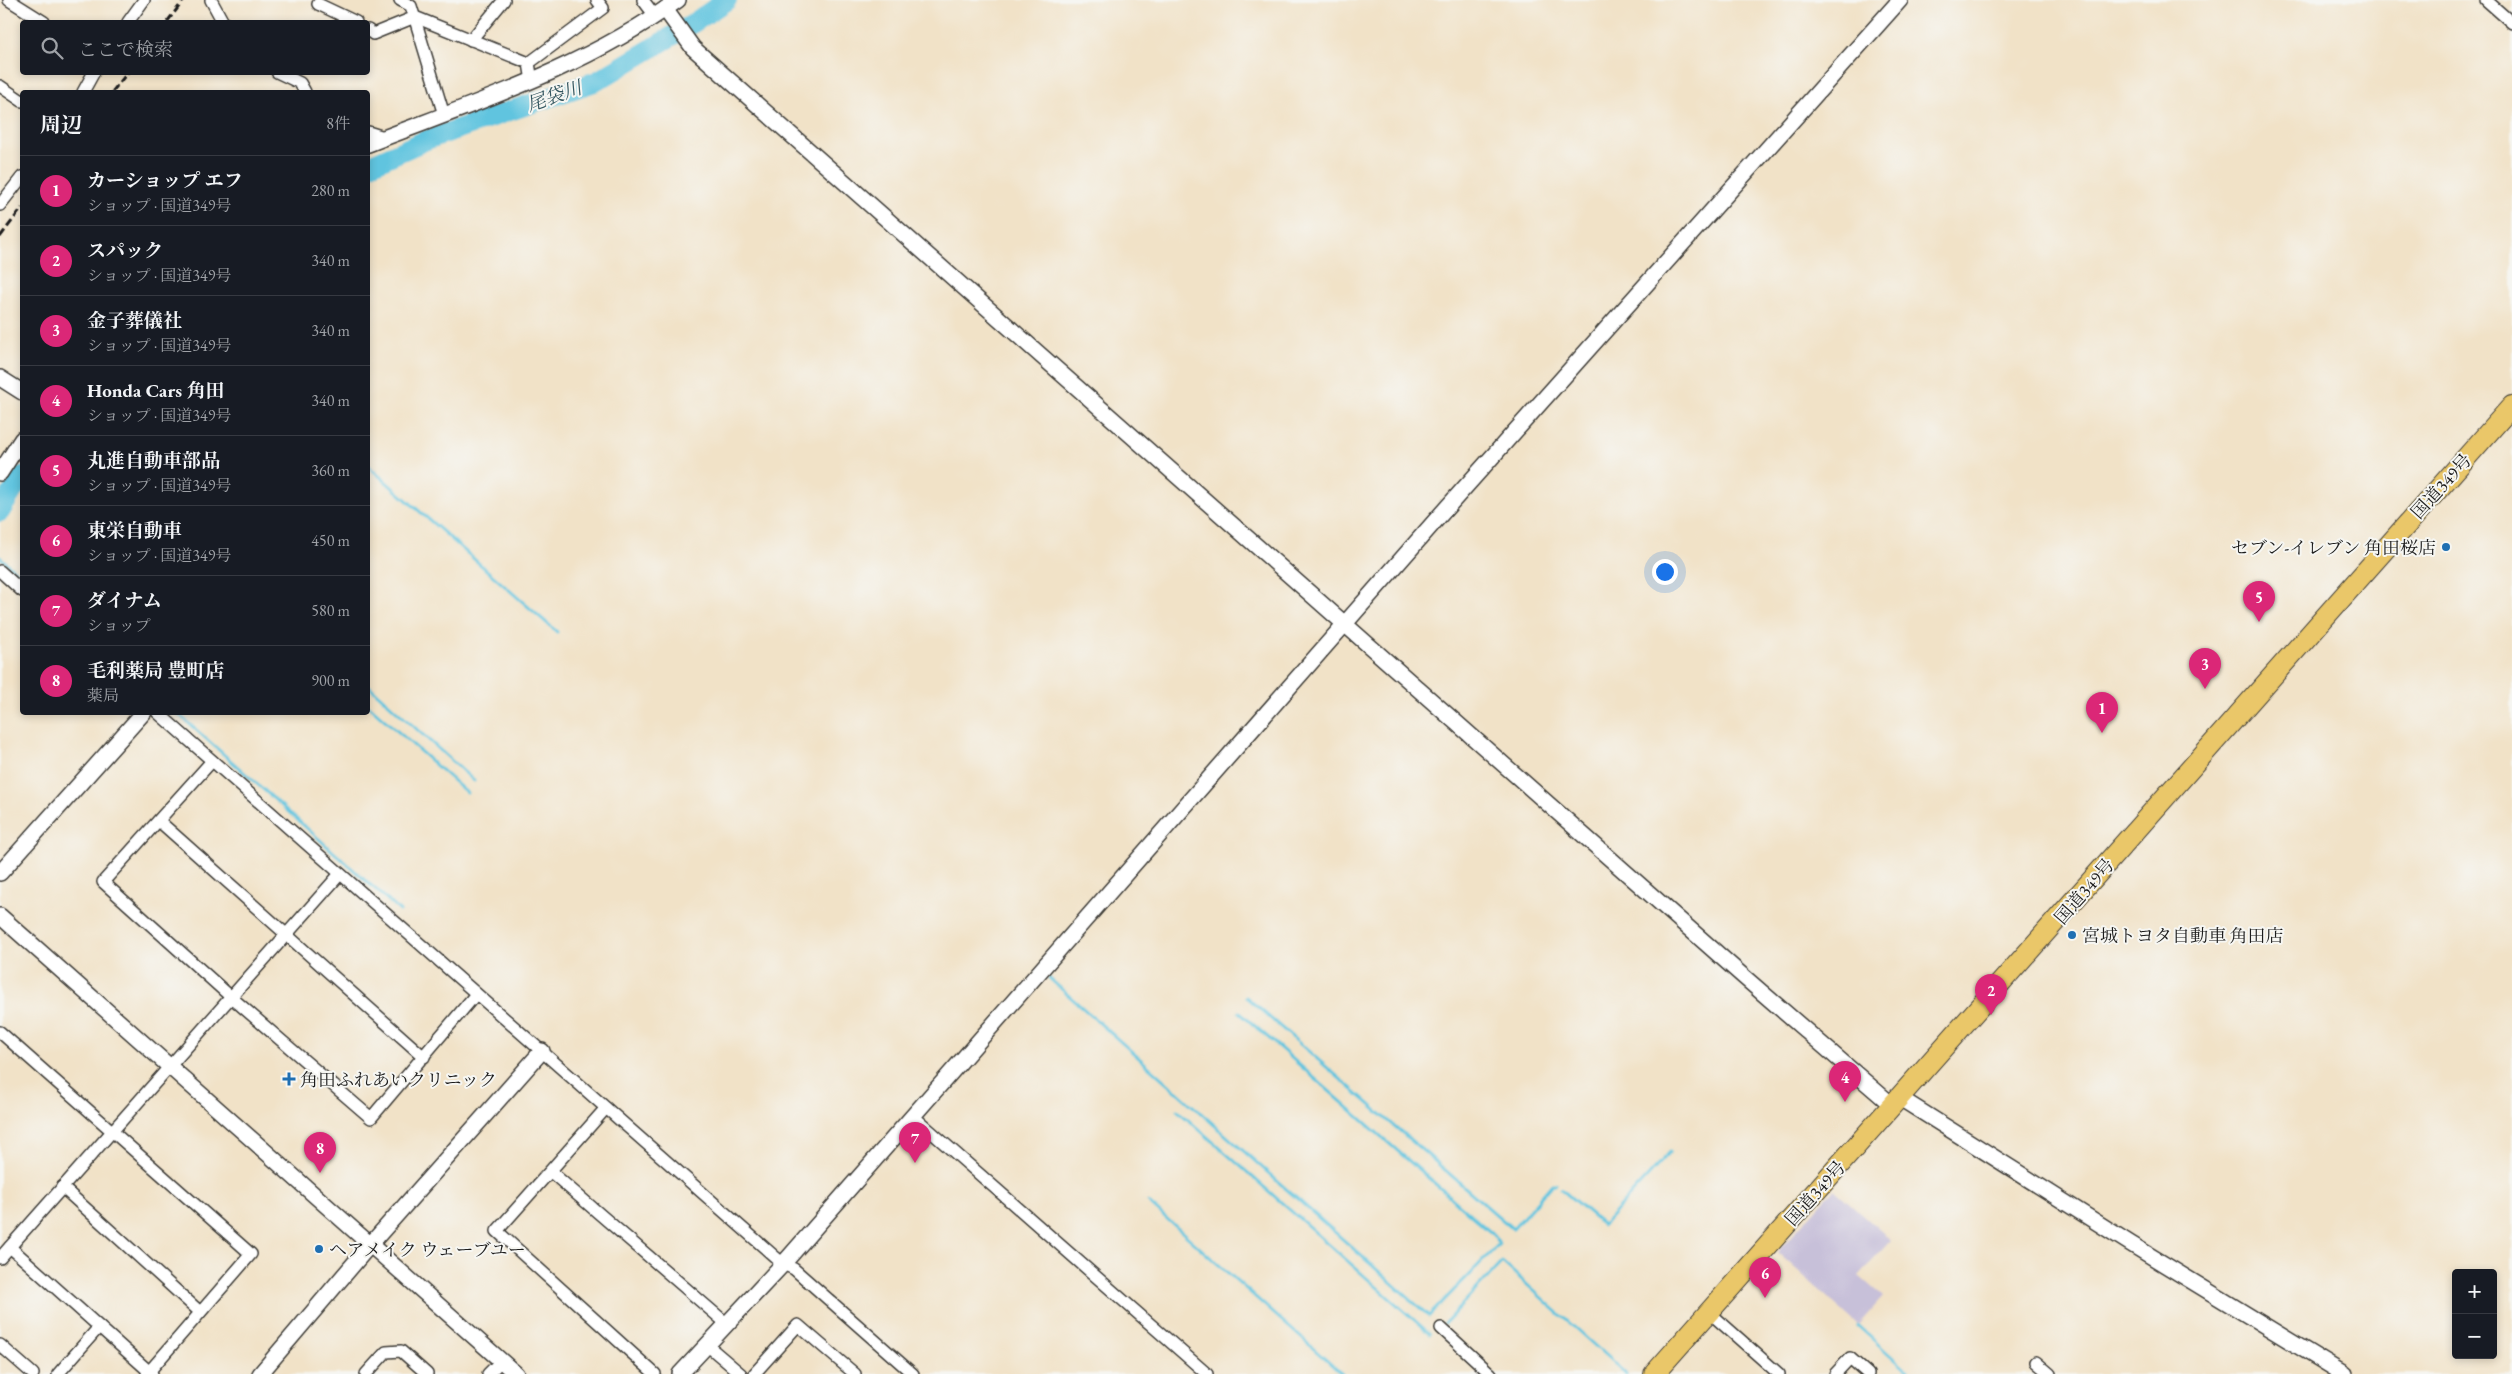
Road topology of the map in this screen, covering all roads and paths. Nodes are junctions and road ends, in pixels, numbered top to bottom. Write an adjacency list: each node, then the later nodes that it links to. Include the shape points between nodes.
1 (9, 0): 14 (street)
2 (144, 0): 15 (street)
3 (211, 0): 16 (street)
4 (400, 0): 12 (street)
5 (504, 0): 20 (street)
6 (597, 0): 21 (street, via 603,8)
7 (643, 0): 13 (street)
8 (678, 0): 13 (street)
9 (1900, 0): 43 (street)
10 (2486, 0): 18 (street)
11 (318, 4): 17 (street)
12 (414, 8): 19 (street, via 373,34); 20 (street); 29 (street)
13 (664, 14): 24 (street, via 584,58); 43 (street, via 708,61)
14 (41, 20)
15 (129, 20)
16 (222, 20)
17 (352, 20)
18 (2512, 23)
19 (370, 32)
20 (471, 40): 21 (street)
21 (529, 63): 24 (street)
22 (92, 75): 26 (street)
23 (283, 75): 27 (street, via 300,83)
24 (532, 81): 29 (street)
25 (0, 86): 28 (street)
26 (84, 90)
27 (304, 90)
28 (20, 100)
29 (444, 115): 31 (street)
30 (370, 133): 31 (street)
31 (384, 137): 32 (street)
32 (370, 143)
33 (20, 178): 34 (street)
34 (5, 189): 35 (street)
35 (0, 205)
36 (0, 378): 37 (street)
37 (20, 391)
38 (2512, 406): 58 (highway, 国道349号)
39 (20, 441): 40 (street)
40 (0, 473)
41 (0, 571): 42 (street)
42 (20, 589)
43 (1345, 625): 58 (street); 60 (street)
44 (141, 715): 48 (street)
45 (160, 715): 46 (street)
46 (212, 761): 47 (street); 49 (street)
47 (159, 821): 51 (street); 53 (street, via 103,882)
48 (0, 873)
49 (340, 874): 51 (street); 52 (street)
50 (0, 916): 57 (street)
51 (286, 934): 53 (street); 56 (street)
52 (476, 994): 55 (street); 56 (street)
53 (231, 997): 56 (street, via 371,1118); 57 (street)
54 (0, 1032): 61 (street)
55 (542, 1052): 59 (street); 64 (street)
56 (424, 1056)
57 (169, 1067): 61 (street); 64 (street)
58 (1896, 1102): 69 (highway, 国道349号); 98 (street)
59 (606, 1108): 62 (street); 67 (street)
60 (912, 1115): 67 (street); 91 (street)
61 (112, 1131): 63 (street); 68 (street, via 251,1254)
62 (552, 1172): 70 (street); 85 (street, via 497,1231)
63 (62, 1187): 65 (street); 68 (street)
64 (369, 1246): 75 (street); 80 (street)
65 (10, 1247): 66 (street); 71 (street)
66 (0, 1258)
67 (783, 1264): 70 (street); 90 (street, via 794,1269)
68 (200, 1312): 77 (street)
69 (1709, 1312): 93 (highway, 国道349号); 94 (street)
70 (727, 1324): 74 (street)
71 (100, 1327): 77 (street); 79 (street)
72 (1440, 1328): 92 (street)
73 (0, 1344): 78 (street)
74 (707, 1345): 86 (street); 87 (street)
75 (501, 1361): 83 (street); 84 (street)
76 (2036, 1362): 97 (street)
77 (149, 1373)
78 (34, 1374)
79 (58, 1374)
80 (260, 1374)
81 (366, 1374): 82 (street, via 386,1352 401,1351)
82 (427, 1374)
83 (488, 1374)
84 (516, 1374)
85 (655, 1374)
86 (680, 1374)
87 (741, 1374)
88 (754, 1374): 89 (street, via 798,1325)
89 (855, 1374)
90 (913, 1374)
91 (1207, 1374)
92 (1491, 1374)
93 (1654, 1374)
94 (1779, 1374)
95 (1835, 1374): 96 (street, via 1850,1358)
96 (1868, 1374)
97 (2050, 1374)
98 (2344, 1374)

